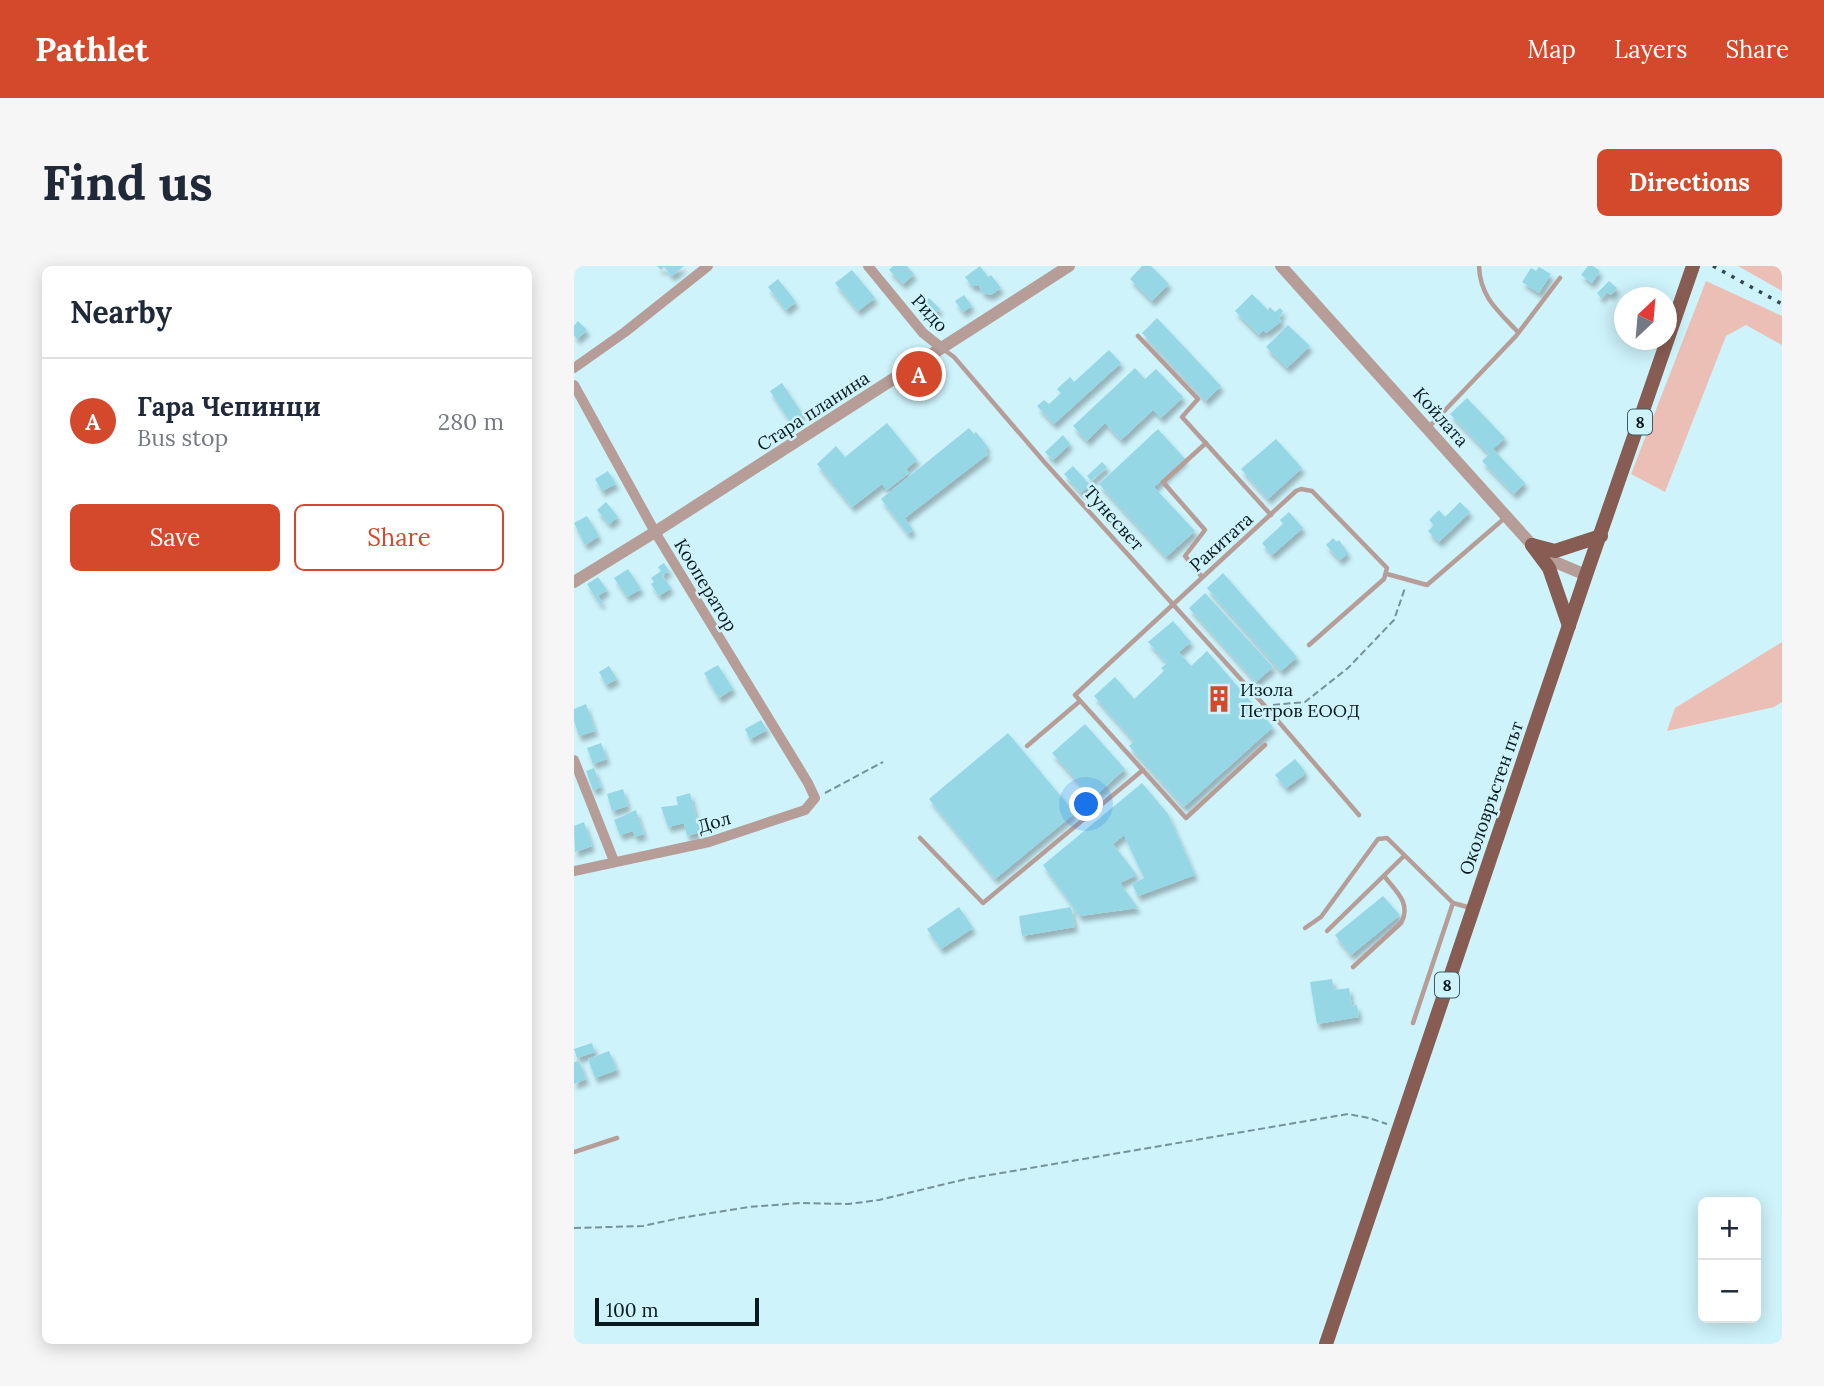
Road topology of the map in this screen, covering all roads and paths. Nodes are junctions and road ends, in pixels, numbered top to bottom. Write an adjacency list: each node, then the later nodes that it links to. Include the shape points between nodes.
1 (708, 266): 11 (street)
2 (868, 266): 10 (street, Ридо, via 923,333)
3 (1069, 266): 10 (street, Стара планина)
4 (1281, 266): 13 (street, Койлата)
5 (1479, 266): 8 (lane, via 1480,283 1495,309)
6 (1693, 266): 18 (main road, Околовръстен път / 8)
7 (1560, 278): 8 (lane)
8 (1518, 332): 13 (lane)
9 (1139, 336): 14 (lane, via 1198,399 1182,417)
10 (942, 348): 17 (street, Стара планина); 25 (lane, Тунесвет)
11 (574, 368)
12 (574, 385): 17 (street, Кооператор)
13 (1428, 429): 16 (street, Койлата)
14 (1206, 443): 15 (lane); 22 (lane, via 1163,482 1205,530 1185,556)
15 (1271, 515): 20 (lane, Ракитата, via 1296,491 1312,491 1385,565); 22 (lane, Ракитата)
16 (1507, 517): 19 (street, Койлата); 23 (lane, via 1427,585)
17 (655, 532): 24 (street, Стара планина); 35 (street, Кооператор)
18 (1601, 536): 19 (main road, via 1555,551); 21 (main road, Околовръстен път / 8)
19 (1532, 545): 21 (street, Койлата, via 1555,562); 26 (main road, via 1549,568)
20 (1387, 574): 23 (lane); 27 (lane)
21 (1586, 575): 26 (main road, Околовръстен път / 8)
22 (1202, 577): 25 (lane, Ракитата)
23 (1408, 579): 29 (path, via 1394,620 1348,668 1306,702)
24 (574, 582)
25 (1172, 604): 28 (lane, Ракитата, via 1075,695); 29 (lane, Тунесвет)
26 (1569, 626): 43 (main road, Околовръстен път / 8)
27 (1309, 645)
28 (1080, 701): 31 (lane); 34 (lane)
29 (1265, 706): 36 (lane, Тунесвет)
30 (1265, 745): 34 (lane, via 1186,818)
31 (1027, 746)
32 (574, 760): 39 (street)
33 (883, 762): 35 (path)
34 (1143, 770): 37 (lane, via 983,903)
35 (815, 798): 39 (street, Дол, via 805,810 709,842)
36 (1359, 815)
37 (920, 838)
38 (1404, 856): 41 (lane); 42 (lane); 44 (lane, via 1387,838 1378,839 1321,917)
39 (614, 861): 40 (street, Дол)
40 (574, 871)
41 (1384, 876): 45 (lane); 46 (lane, via 1403,900 1405,915)
42 (1453, 902): 43 (lane); 47 (lane)
43 (1473, 908): 48 (main road, Околовръстен път / 8)
44 (1305, 928)
45 (1327, 931)
46 (1353, 967)
47 (1413, 1023)
48 (1400, 1128): 51 (path, via 1348,1114 966,1179 878,1200 749,1207 643,1226); 52 (main road, Околовръстен път / 8)
49 (617, 1138): 50 (lane)
50 (574, 1152)
51 (574, 1228)
52 (1326, 1344)

